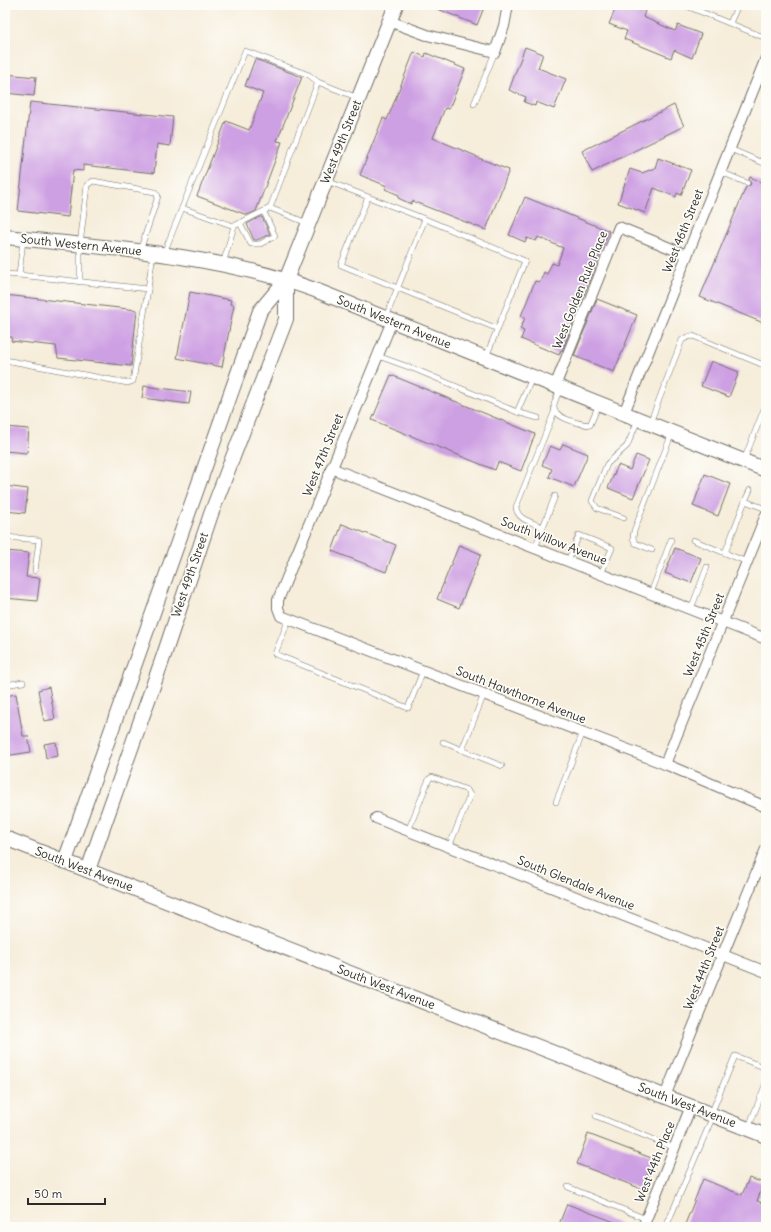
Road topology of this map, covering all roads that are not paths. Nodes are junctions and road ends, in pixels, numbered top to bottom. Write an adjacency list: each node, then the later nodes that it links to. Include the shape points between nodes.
1 (396, 5): 5 (street, West 49th Street)
2 (508, 5): 8 (street)
3 (684, 5): 6 (lane)
4 (738, 5): 6 (lane)
5 (389, 21): 8 (street, via 427,35); 11 (street, West 49th Street)
6 (730, 24): 7 (lane)
7 (766, 38)
8 (495, 52): 12 (lane)
9 (766, 58): 13 (street, West 46th Street)
10 (318, 82): 11 (lane); 21 (lane, via 309,75 245,51); 22 (lane)
11 (358, 98): 17 (street, West 49th Street)
12 (474, 104)
13 (730, 149): 15 (lane); 16 (street, West 46th Street)
14 (766, 153): 15 (lane)
15 (764, 163)
16 (721, 172): 18 (lane); 33 (street, West 46th Street)
17 (326, 180): 20 (lane); 27 (street, West 49th Street)
18 (747, 183)
19 (5, 186): 23 (lane)
20 (368, 197): 25 (lane); 39 (lane, via 341,265)
21 (182, 208): 28 (lane); 32 (lane)
22 (270, 208): 24 (lane); 27 (lane)
23 (5, 212)
24 (264, 212): 26 (lane); 26 (lane, via 275,236 260,244 251,244 249,235)
25 (425, 219): 39 (lane); 42 (lane, via 525,261)
26 (240, 224): 28 (lane)
27 (308, 224): 37 (street, West 49th Street)
28 (234, 226): 34 (lane)
29 (5, 237): 30 (street, South Western Avenue)
30 (23, 239): 31 (street, South Western Avenue); 36 (lane)
31 (80, 245): 32 (street, South Western Avenue); 32 (lane, via 87,185 93,181 155,192 158,196); 38 (lane)
32 (152, 253): 34 (street, South Western Avenue); 40 (lane)
33 (688, 255): 48 (street, West Golden Rule Place, via 619,227); 53 (street, West 46th Street)
34 (223, 264): 37 (street, South Western Avenue)
35 (5, 274): 36 (lane)
36 (19, 275): 38 (lane)
37 (286, 280): 41 (street, South Western Avenue); 99 (street, West 49th Street, via 260,311); 100 (street, West 49th Street, via 286,319 211,514)
38 (80, 282): 40 (lane)
39 (398, 287): 41 (lane); 42 (lane)
40 (148, 289): 45 (lane, via 133,381 128,383)
41 (389, 320): 43 (street, West 47th Street); 44 (street, South Western Avenue)
42 (498, 329): 44 (lane)
43 (378, 356): 52 (lane); 58 (street, West 47th Street)
44 (486, 358): 47 (street, South Western Avenue)
45 (5, 360)
46 (766, 366): 55 (lane, via 693,336 688,337 682,340)
47 (532, 377): 48 (street, South Western Avenue); 52 (lane)
48 (558, 387): 49 (street, South Western Avenue); 51 (lane)
49 (599, 404): 51 (lane, via 590,425 559,416); 53 (street, South Western Avenue)
50 (766, 404): 57 (lane)
51 (554, 410): 66 (lane, via 516,507 521,518)
52 (517, 412): 54 (lane)
53 (624, 413): 55 (street, South Western Avenue)
54 (538, 418)
55 (644, 421): 56 (street, South Western Avenue); 65 (lane, via 627,446 607,464 592,501 597,508)
56 (672, 432): 57 (street, South Western Avenue); 71 (lane, via 634,531 635,543)
57 (744, 460): 59 (street, South Western Avenue)
58 (331, 468): 70 (street, South Willow Avenue); 80 (street, West 47th Street, via 278,600 281,616)
59 (766, 470)
60 (750, 490): 62 (lane)
61 (555, 496): 66 (lane)
62 (746, 501): 63 (lane); 72 (lane)
63 (766, 509)
64 (766, 515): 74 (street, West 45th Street)
65 (624, 518)
66 (543, 527): 70 (lane)
67 (5, 537): 76 (lane, via 39,540)
68 (671, 540): 78 (lane)
69 (693, 540): 72 (lane)
70 (535, 548): 73 (street, South Willow Avenue)
71 (652, 550)
72 (725, 553): 74 (lane)
73 (568, 561): 77 (street, South Willow Avenue); 77 (lane, via 579,535 612,548)
74 (747, 562): 81 (street, West 45th Street)
75 (707, 567): 79 (lane)
76 (35, 571)
77 (601, 574): 78 (street, South Willow Avenue)
78 (651, 593): 79 (street, South Willow Avenue)
79 (691, 609): 81 (street, South Willow Avenue)
80 (289, 619): 83 (street, South Hawthorne Avenue); 83 (lane, via 275,654 408,708)
81 (723, 622): 82 (street, South Willow Avenue); 90 (street, West 45th Street)
82 (766, 639)
83 (423, 671): 86 (street, South Hawthorne Avenue)
84 (23, 682): 85 (lane)
85 (5, 685)
86 (484, 694): 87 (street, South Hawthorne Avenue); 89 (lane)
87 (583, 732): 90 (street, South Hawthorne Avenue); 92 (lane)
88 (443, 742): 89 (lane)
89 (462, 750): 91 (lane)
90 (665, 764): 93 (street, South Hawthorne Avenue)
91 (502, 766)
92 (556, 802)
93 (766, 807)
94 (376, 818): 95 (street, South Glendale Avenue)
95 (408, 831): 97 (street, South Glendale Avenue); 97 (lane, via 429,778 467,790 470,795)
96 (5, 838): 99 (street, South West Avenue)
97 (449, 847): 101 (street, South Glendale Avenue)
98 (766, 849): 101 (street, West 44th Street)
99 (65, 861): 100 (street, South West Avenue)
100 (88, 870): 105 (street, South West Avenue)
101 (723, 955): 102 (street, South Glendale Avenue); 105 (street, West 44th Street)
102 (766, 972)
103 (766, 1068): 107 (lane, via 735,1056)
104 (766, 1083): 109 (lane)
105 (665, 1096): 106 (street, South West Avenue)
106 (691, 1106): 107 (street, South West Avenue); 111 (street, West 44th Place)
107 (712, 1115): 109 (street, South West Avenue); 114 (lane)
108 (596, 1116): 111 (lane)
109 (748, 1129): 110 (street, South West Avenue)
110 (766, 1136)
111 (675, 1148): 113 (street, West 44th Place)
112 (568, 1187): 113 (lane)
113 (644, 1223)
114 (666, 1227)

